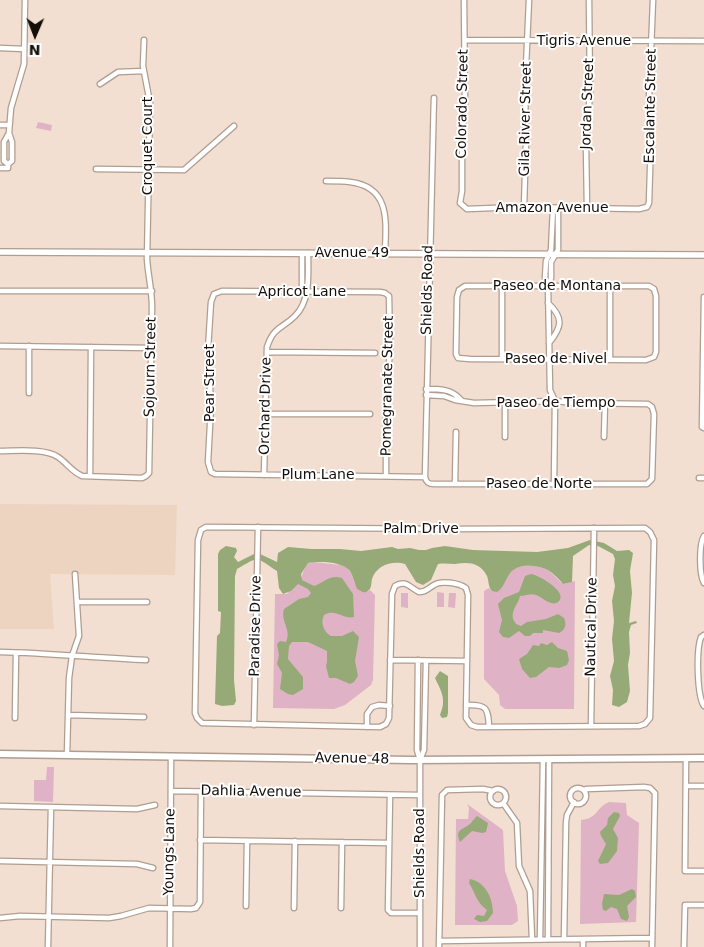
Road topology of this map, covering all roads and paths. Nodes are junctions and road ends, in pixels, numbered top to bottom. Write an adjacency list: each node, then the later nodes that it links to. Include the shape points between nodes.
1 (25, 0): 13 (street)
2 (464, 0): 7 (street, Colorado Street)
3 (529, 0): 8 (street, Gila River Street)
4 (589, 0): 9 (street, Jordan Street)
5 (653, 0): 10 (street, Escalante Street)
6 (144, 40): 14 (street, Croquet Court)
7 (465, 40): 8 (street, Tigris Avenue); 26 (street, Colorado Street)
8 (527, 40): 9 (street, Tigris Avenue); 27 (street, Gila River Street)
9 (589, 41): 10 (street, Tigris Avenue); 30 (street, Jordan Street)
10 (652, 41): 11 (street, Tigris Avenue); 31 (street, Escalante Street, via 649,203)
11 (704, 41)
12 (0, 48): 13 (street)
13 (24, 49): 18 (street, via 24,64)
14 (144, 71): 15 (street, via 118,72); 23 (street, Croquet Court, via 150,103)
15 (100, 84)
16 (434, 98): 36 (street, Shields Road)
17 (0, 125): 18 (street)
18 (9, 125): 20 (street)
19 (234, 126): 23 (street, via 184,170)
20 (9, 133): 21 (street, via 12,161); 21 (street, via 4,142 4,161)
21 (8, 166): 22 (street)
22 (0, 168)
23 (150, 169): 24 (street); 33 (street, Croquet Court)
24 (96, 170)
25 (326, 181): 35 (street, via 366,186 377,195 386,217)
26 (462, 207): 27 (street, Amazon Avenue)
27 (524, 208): 28 (street, Amazon Avenue)
28 (552, 208): 29 (street, Amazon Avenue); 37 (street)
29 (558, 208): 30 (street, Amazon Avenue); 37 (street, via 558,250)
30 (587, 208): 31 (street, Amazon Avenue)
31 (643, 208)
32 (0, 252): 33 (street, Avenue 49)
33 (147, 253): 34 (street, Avenue 49); 43 (street, Sojourn Street)
34 (305, 253): 35 (street, Avenue 49); 44 (street, via 302,287)
35 (386, 253): 36 (street, Avenue 49)
36 (429, 254): 37 (street, Avenue 49); 62 (street, Shields Road)
37 (551, 254): 38 (street, Avenue 49); 40 (street, via 546,260)
38 (704, 255)
39 (502, 286): 40 (street, Paseo de Montana); 57 (street, Paseo de Montana, via 460,288 457,297); 58 (street)
40 (548, 286): 41 (street, Paseo de Montana); 48 (street)
41 (610, 286): 56 (street, Paseo de Montana, via 649,286 654,289); 60 (street)
42 (0, 291): 43 (street)
43 (152, 291): 53 (street, Sojourn Street)
44 (306, 293): 45 (street, Apricot Lane, via 222,291); 46 (street, Apricot Lane, via 380,292); 54 (street, Orchard Drive, via 301,309 275,330)
45 (214, 294): 74 (street, Pear Street, via 208,349 211,415 208,462)
46 (389, 296): 76 (street, Pomegranate Street)
47 (704, 297): 61 (street)
48 (548, 304): 49 (street); 49 (street, via 558,313 559,322 558,332)
49 (549, 343): 59 (street)
50 (0, 346): 51 (street)
51 (29, 346): 52 (street); 63 (street)
52 (91, 347): 53 (street); 77 (street)
53 (152, 348): 77 (street, Sojourn Street, via 149,473 142,478)
54 (267, 352): 55 (street); 67 (street, Orchard Drive)
55 (375, 353)
56 (654, 357): 60 (street, Paseo de Nivel, via 646,360)
57 (458, 358): 58 (street, Paseo de Nivel)
58 (502, 359): 59 (street, Paseo de Nivel)
59 (549, 359): 60 (street, Paseo de Nivel); 64 (street, via 550,390)
60 (610, 359)
61 (703, 376): 69 (street)
62 (426, 392): 66 (street, Paseo de Tiempo, via 474,403); 78 (street, Shields Road)
63 (29, 393)
64 (555, 401): 65 (street, Paseo de Tiempo); 66 (street, Paseo de Tiempo); 82 (street)
65 (605, 402): 72 (street); 79 (street, Paseo de Tiempo, via 651,405 654,414)
66 (505, 403): 71 (street)
67 (265, 414): 68 (street); 75 (street, Orchard Drive)
68 (370, 414)
69 (703, 428)
70 (456, 432): 81 (street)
71 (505, 437)
72 (604, 437)
73 (0, 451): 77 (street, via 45,452 60,458 74,473)
74 (211, 472): 75 (street, Plum Lane)
75 (264, 475): 76 (street, Plum Lane)
76 (386, 475): 78 (street, Plum Lane)
77 (90, 476)
78 (425, 477): 80 (street, Shields Road)
79 (650, 482): 82 (street, Paseo de Norte)
80 (428, 483): 81 (street, Paseo de Norte)
81 (455, 484): 82 (street, Paseo de Norte)
82 (554, 484)
83 (258, 527): 84 (street, Palm Drive); 105 (street, Paradise Drive); 105 (street, Palm Drive, via 208,526 201,530 195,713 205,724)
84 (594, 528): 106 (street, Nautical Drive); 106 (street, Palm Drive, via 645,528 652,536 653,549 650,718 639,726)
85 (704, 536): 87 (street, via 701,541 701,576)
86 (75, 574): 88 (street)
87 (704, 582)
88 (78, 602): 89 (street); 93 (street, via 79,636)
89 (147, 602)
90 (702, 636): 101 (street, via 699,694)
91 (0, 652): 92 (street)
92 (16, 652): 93 (street); 104 (street)
93 (72, 656): 94 (street); 102 (street)
94 (146, 660)
95 (390, 660): 96 (street); 98 (street, Palm Drive, via 393,589 406,583 422,592 437,583 459,584 466,588); 100 (street, Palm Drive)
96 (418, 660): 97 (street); 114 (street, Shields Road, via 417,750)
97 (426, 660): 98 (street); 114 (street, Shields Road, via 424,750)
98 (467, 661): 99 (street, Palm Drive)
99 (466, 705): 108 (street, via 483,706 488,714); 108 (street, Palm Drive, via 468,723 474,727)
100 (390, 706): 107 (street, Palm Drive, via 386,724); 107 (street, via 379,704 372,707 367,714)
101 (704, 706)
102 (68, 715): 103 (street); 110 (street)
103 (144, 717)
104 (16, 718)
105 (254, 725): 107 (street, Palm Drive)
106 (591, 726): 108 (street, Palm Drive)
107 (367, 727)
108 (489, 727)
109 (0, 754): 110 (main road, Avenue 48)
110 (67, 755): 111 (main road, Avenue 48)
111 (171, 757): 114 (main road, Avenue 48); 119 (street, Youngs Lane)
112 (704, 758): 113 (main road, Avenue 48)
113 (686, 759): 115 (main road, Avenue 48); 116 (street)
114 (420, 760): 115 (main road, Avenue 48); 123 (street, Shields Road)
115 (546, 760): 148 (street); 149 (street)
116 (686, 786): 117 (street); 137 (street, via 685,871)
117 (704, 786)
118 (583, 790): 124 (street, via 585,800); 124 (street, via 576,788 572,791 570,796); 146 (street, via 644,787 655,794)
119 (171, 791): 120 (street, Dahlia Avenue); 140 (street, Youngs Lane)
120 (201, 791): 122 (street, Dahlia Avenue); 129 (street)
121 (493, 791): 125 (street, via 504,792); 125 (street, via 490,796 493,803); 153 (street, via 446,790 442,795)
122 (390, 795): 123 (street, Dahlia Avenue); 133 (street)
123 (420, 795): 143 (street, Shields Road)
124 (574, 802): 150 (street, via 567,815)
125 (503, 803): 147 (street, via 517,823 519,866 530,891)
126 (155, 805): 128 (street, via 137,809)
127 (0, 806): 128 (street)
128 (51, 807): 135 (street)
129 (200, 840): 130 (street); 140 (street, via 200,902 191,910)
130 (247, 840): 131 (street); 139 (street)
131 (295, 841): 132 (street); 141 (street)
132 (342, 842): 133 (street); 142 (street)
133 (389, 843): 143 (street, via 388,910 391,913)
134 (0, 861): 135 (street)
135 (50, 862): 136 (street, via 136,864); 144 (street)
136 (154, 868)
137 (704, 871)
138 (704, 905): 161 (street, via 685,905)
139 (246, 906)
140 (170, 908): 144 (street, via 149,908 108,918); 155 (street, Youngs Lane)
141 (294, 908)
142 (341, 908)
143 (420, 913): 156 (street, Shields Road)
144 (49, 917): 145 (street); 154 (street)
145 (0, 918)
146 (652, 938): 151 (street); 160 (street)
147 (532, 939): 148 (street); 152 (street)
148 (540, 939): 149 (street)
149 (548, 939): 150 (street)
150 (564, 939): 151 (street)
151 (583, 939): 159 (street)
152 (505, 940): 153 (street); 158 (street)
153 (440, 941): 157 (street)
154 (48, 947)
155 (170, 947)
156 (420, 947)
157 (439, 947)
158 (505, 947)
159 (583, 947)
160 (652, 947)
161 (684, 947)

